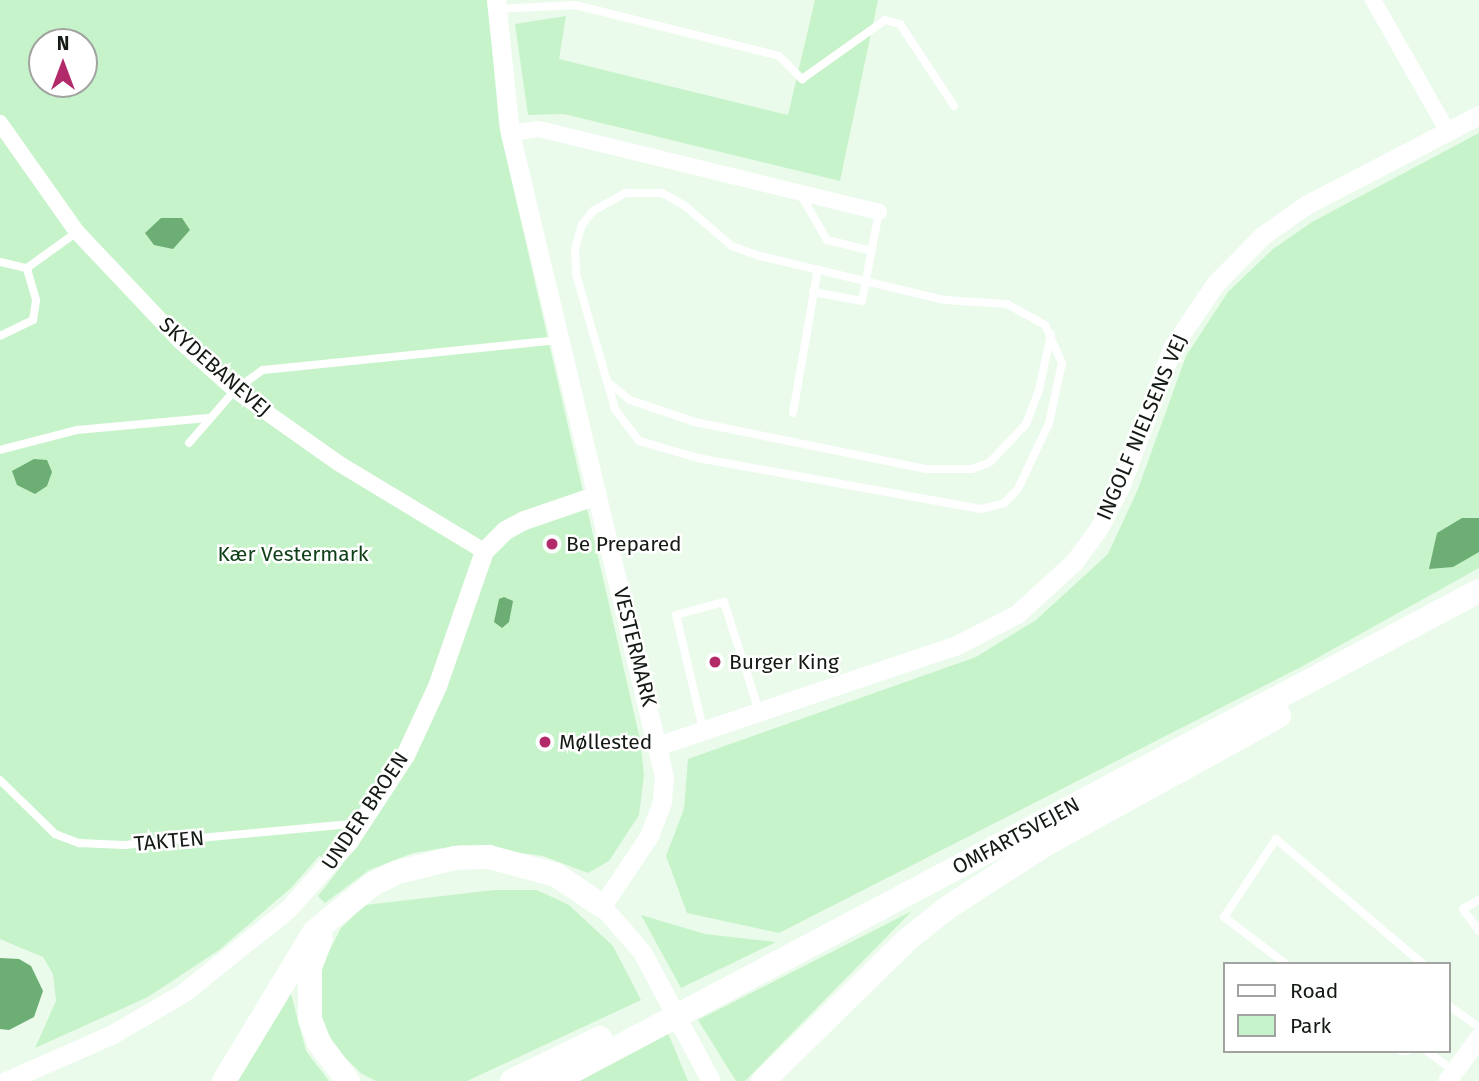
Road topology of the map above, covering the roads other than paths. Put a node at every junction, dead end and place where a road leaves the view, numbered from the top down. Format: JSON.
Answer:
{"nodes":[{"id":1,"x":1373,"y":0,"type":"edge"},
{"id":2,"x":496,"y":4,"type":"edge"},
{"id":3,"x":591,"y":4,"type":"edge"},
{"id":4,"x":954,"y":106,"type":"dead end"},
{"id":5,"x":1479,"y":116,"type":"edge"},
{"id":6,"x":0,"y":123,"type":"edge"},
{"id":7,"x":1448,"y":132,"type":"junction"},
{"id":8,"x":510,"y":133,"type":"junction"},
{"id":9,"x":800,"y":192,"type":"junction"},
{"id":10,"x":879,"y":212,"type":"joint"},
{"id":11,"x":78,"y":232,"type":"junction"},
{"id":12,"x":871,"y":251,"type":"junction"},
{"id":13,"x":0,"y":262,"type":"edge"},
{"id":14,"x":27,"y":268,"type":"junction"},
{"id":15,"x":818,"y":269,"type":"junction"},
{"id":16,"x":865,"y":281,"type":"junction"},
{"id":17,"x":813,"y":292,"type":"junction"},
{"id":18,"x":1051,"y":334,"type":"junction"},
{"id":19,"x":0,"y":336,"type":"edge"},
{"id":20,"x":559,"y":340,"type":"junction"},
{"id":21,"x":607,"y":382,"type":"junction"},
{"id":22,"x":235,"y":390,"type":"junction"},
{"id":23,"x":793,"y":413,"type":"dead end"},
{"id":24,"x":210,"y":418,"type":"junction"},
{"id":25,"x":189,"y":443,"type":"dead end"},
{"id":26,"x":0,"y":450,"type":"edge"},
{"id":27,"x":597,"y":495,"type":"junction"},
{"id":28,"x":484,"y":551,"type":"junction"},
{"id":29,"x":1479,"y":591,"type":"edge"},
{"id":30,"x":1479,"y":601,"type":"edge"},
{"id":31,"x":759,"y":711,"type":"junction"},
{"id":32,"x":703,"y":729,"type":"junction"},
{"id":33,"x":660,"y":745,"type":"junction"},
{"id":34,"x":0,"y":780,"type":"edge"},
{"id":35,"x":362,"y":822,"type":"junction"},
{"id":36,"x":350,"y":900,"type":"junction"},
{"id":37,"x":1479,"y":900,"type":"edge"},
{"id":38,"x":602,"y":905,"type":"junction"},
{"id":39,"x":1479,"y":931,"type":"edge"},
{"id":40,"x":802,"y":949,"type":"junction"},
{"id":41,"x":1283,"y":962,"type":"edge"},
{"id":42,"x":1421,"y":962,"type":"edge"},
{"id":43,"x":1451,"y":1005,"type":"edge"},
{"id":44,"x":1479,"y":1027,"type":"edge"},
{"id":45,"x":1479,"y":1037,"type":"edge"},
{"id":46,"x":1429,"y":1053,"type":"edge"},
{"id":47,"x":1450,"y":1075,"type":"edge"},
{"id":48,"x":6,"y":1081,"type":"edge"},
{"id":49,"x":224,"y":1081,"type":"edge"},
{"id":50,"x":348,"y":1081,"type":"edge"},
{"id":51,"x":512,"y":1081,"type":"edge"},
{"id":52,"x":554,"y":1081,"type":"edge"},
{"id":53,"x":711,"y":1081,"type":"edge"},
{"id":54,"x":763,"y":1081,"type":"edge"}],
"edges":[{"from":1,"to":7,"type":"street"},
{"from":2,"to":3,"type":"lane"},
{"from":2,"to":8,"type":"street","name":"VESTERMARK"},
{"from":3,"to":4,"type":"lane"},
{"from":5,"to":7,"type":"street","name":"INGOLF NIELSENS VEJ"},
{"from":6,"to":11,"type":"street","name":"SKYDEBANEVEJ"},
{"from":7,"to":31,"type":"street","name":"INGOLF NIELSENS VEJ"},
{"from":8,"to":9,"type":"street"},
{"from":8,"to":20,"type":"street","name":"VESTERMARK"},
{"from":9,"to":10,"type":"street"},
{"from":9,"to":12,"type":"lane"},
{"from":10,"to":12,"type":"lane"},
{"from":11,"to":14,"type":"lane"},
{"from":11,"to":22,"type":"street","name":"SKYDEBANEVEJ"},
{"from":12,"to":16,"type":"lane"},
{"from":13,"to":14,"type":"lane"},
{"from":14,"to":19,"type":"lane"},
{"from":15,"to":16,"type":"lane"},
{"from":15,"to":17,"type":"lane"},
{"from":15,"to":21,"type":"lane"},
{"from":16,"to":17,"type":"lane"},
{"from":16,"to":18,"type":"lane"},
{"from":17,"to":23,"type":"lane"},
{"from":18,"to":21,"type":"lane"},
{"from":18,"to":21,"type":"lane"},
{"from":20,"to":22,"type":"lane"},
{"from":20,"to":27,"type":"street","name":"VESTERMARK"},
{"from":22,"to":24,"type":"lane"},
{"from":22,"to":28,"type":"street","name":"SKYDEBANEVEJ"},
{"from":24,"to":25,"type":"lane"},
{"from":24,"to":26,"type":"lane"},
{"from":27,"to":28,"type":"street"},
{"from":27,"to":33,"type":"street","name":"VESTERMARK"},
{"from":28,"to":35,"type":"street","name":"UNDER BROEN"},
{"from":29,"to":40,"type":"highway","name":"OMFARTSVEJEN"},
{"from":30,"to":54,"type":"highway"},
{"from":31,"to":32,"type":"street","name":"INGOLF NIELSENS VEJ"},
{"from":31,"to":32,"type":"lane"},
{"from":32,"to":33,"type":"street","name":"INGOLF NIELSENS VEJ"},
{"from":33,"to":38,"type":"street","name":"VESTERMARK"},
{"from":34,"to":35,"type":"lane","name":"TAKTEN"},
{"from":35,"to":48,"type":"street","name":"UNDER BROEN"},
{"from":36,"to":38,"type":"highway"},
{"from":36,"to":49,"type":"highway"},
{"from":36,"to":50,"type":"highway"},
{"from":37,"to":39,"type":"lane"},
{"from":38,"to":53,"type":"street"},
{"from":40,"to":51,"type":"highway"},
{"from":40,"to":52,"type":"highway","name":"OMFARTSVEJEN"},
{"from":41,"to":42,"type":"lane"},
{"from":43,"to":44,"type":"lane"},
{"from":45,"to":47,"type":"street"},
{"from":46,"to":47,"type":"lane"}]}
